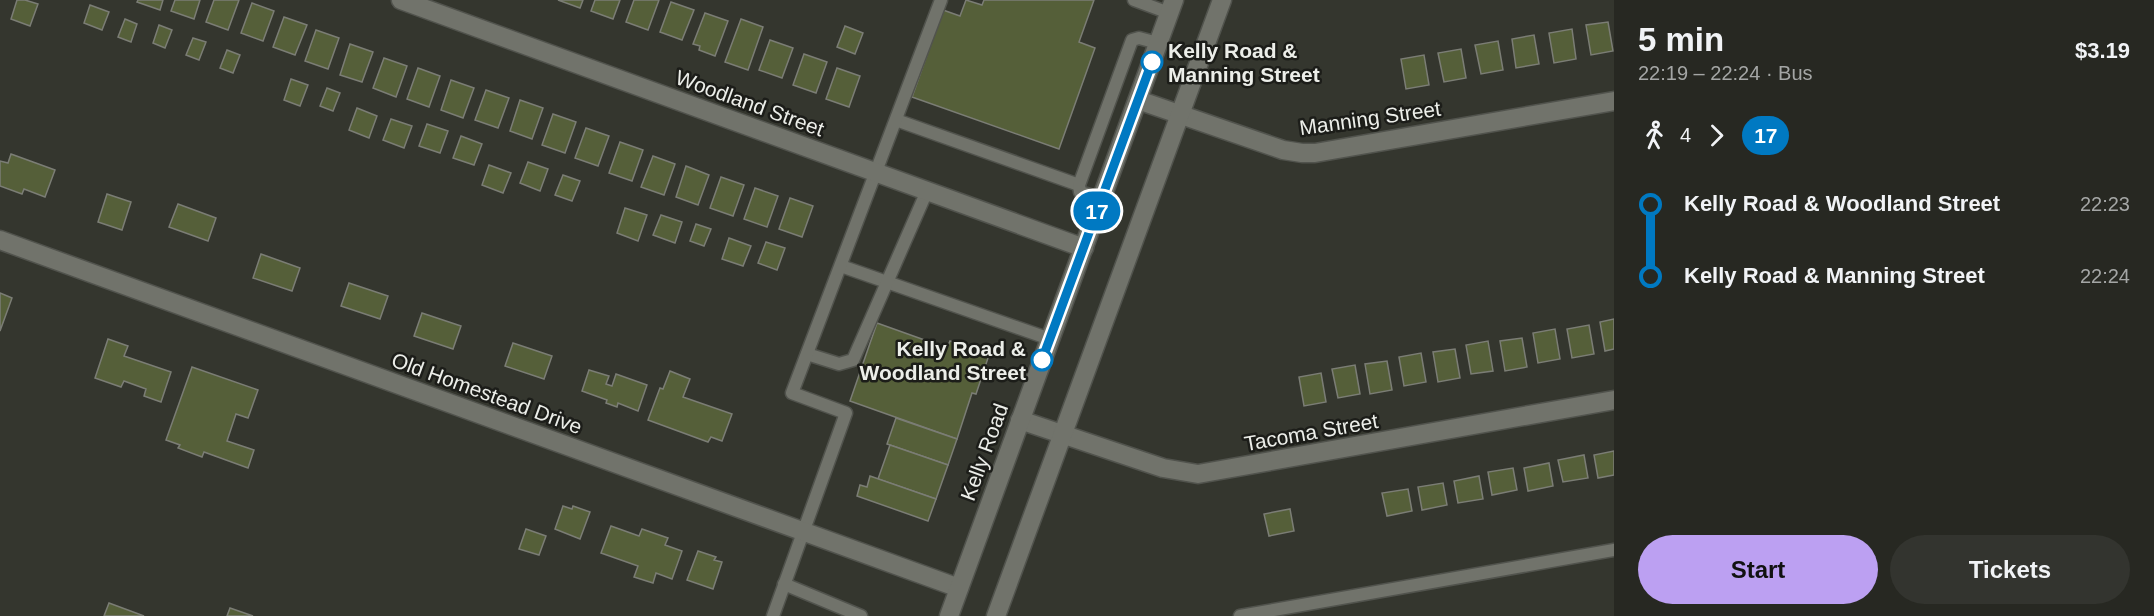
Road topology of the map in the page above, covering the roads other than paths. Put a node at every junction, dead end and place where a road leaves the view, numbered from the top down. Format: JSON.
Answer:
{"nodes":[{"id":1,"x":401,"y":0,"type":"edge"},
{"id":2,"x":941,"y":0,"type":"edge"},
{"id":3,"x":1134,"y":0,"type":"edge"},
{"id":4,"x":1222,"y":0,"type":"edge"},
{"id":5,"x":1172,"y":7,"type":"edge"},
{"id":6,"x":1158,"y":43,"type":"junction"},
{"id":7,"x":1138,"y":100,"type":"junction"},
{"id":8,"x":1614,"y":101,"type":"edge"},
{"id":9,"x":1179,"y":115,"type":"junction"},
{"id":10,"x":896,"y":120,"type":"junction"},
{"id":11,"x":877,"y":172,"type":"junction"},
{"id":12,"x":1079,"y":185,"type":"junction"},
{"id":13,"x":927,"y":191,"type":"junction"},
{"id":14,"x":1102,"y":199,"type":"junction"},
{"id":15,"x":0,"y":240,"type":"edge"},
{"id":16,"x":1084,"y":248,"type":"junction"},
{"id":17,"x":841,"y":266,"type":"junction"},
{"id":18,"x":887,"y":282,"type":"junction"},
{"id":19,"x":1050,"y":339,"type":"junction"},
{"id":20,"x":807,"y":354,"type":"junction"},
{"id":21,"x":1614,"y":400,"type":"edge"},
{"id":22,"x":1020,"y":420,"type":"junction"},
{"id":23,"x":1062,"y":436,"type":"junction"},
{"id":24,"x":804,"y":532,"type":"junction"},
{"id":25,"x":1614,"y":550,"type":"edge"},
{"id":26,"x":784,"y":584,"type":"junction"},
{"id":27,"x":959,"y":588,"type":"junction"},
{"id":28,"x":772,"y":616,"type":"edge"},
{"id":29,"x":861,"y":616,"type":"edge"},
{"id":30,"x":949,"y":616,"type":"edge"},
{"id":31,"x":996,"y":616,"type":"edge"},
{"id":32,"x":1240,"y":616,"type":"edge"}],
"edges":[{"from":1,"to":11,"type":"street","name":"Woodland Street"},
{"from":2,"to":10,"type":"lane"},
{"from":3,"to":5,"type":"lane"},
{"from":4,"to":9,"type":"street"},
{"from":5,"to":6,"type":"street","name":"Kelly Road"},
{"from":6,"to":7,"type":"street","name":"Kelly Road"},
{"from":6,"to":12,"type":"lane"},
{"from":7,"to":9,"type":"street","name":"Manning Street"},
{"from":7,"to":14,"type":"street","name":"Kelly Road"},
{"from":8,"to":9,"type":"street","name":"Manning Street"},
{"from":9,"to":23,"type":"street"},
{"from":10,"to":11,"type":"lane"},
{"from":10,"to":12,"type":"lane"},
{"from":11,"to":13,"type":"street","name":"Woodland Street"},
{"from":11,"to":17,"type":"lane"},
{"from":12,"to":14,"type":"lane"},
{"from":13,"to":16,"type":"street","name":"Woodland Street"},
{"from":13,"to":18,"type":"lane"},
{"from":14,"to":16,"type":"street","name":"Kelly Road"},
{"from":15,"to":24,"type":"street","name":"Old Homestead Drive"},
{"from":16,"to":19,"type":"street","name":"Kelly Road"},
{"from":17,"to":18,"type":"lane"},
{"from":17,"to":20,"type":"lane"},
{"from":18,"to":19,"type":"lane"},
{"from":18,"to":20,"type":"lane"},
{"from":19,"to":22,"type":"street","name":"Kelly Road"},
{"from":20,"to":24,"type":"lane"},
{"from":21,"to":23,"type":"street","name":"Tacoma Street"},
{"from":22,"to":23,"type":"street","name":"Tacoma Street"},
{"from":22,"to":27,"type":"street","name":"Kelly Road"},
{"from":23,"to":31,"type":"street"},
{"from":24,"to":26,"type":"lane"},
{"from":24,"to":27,"type":"street","name":"Old Homestead Drive"},
{"from":25,"to":32,"type":"lane"},
{"from":26,"to":28,"type":"lane"},
{"from":26,"to":29,"type":"lane"},
{"from":27,"to":30,"type":"street","name":"Kelly Road"}]}
